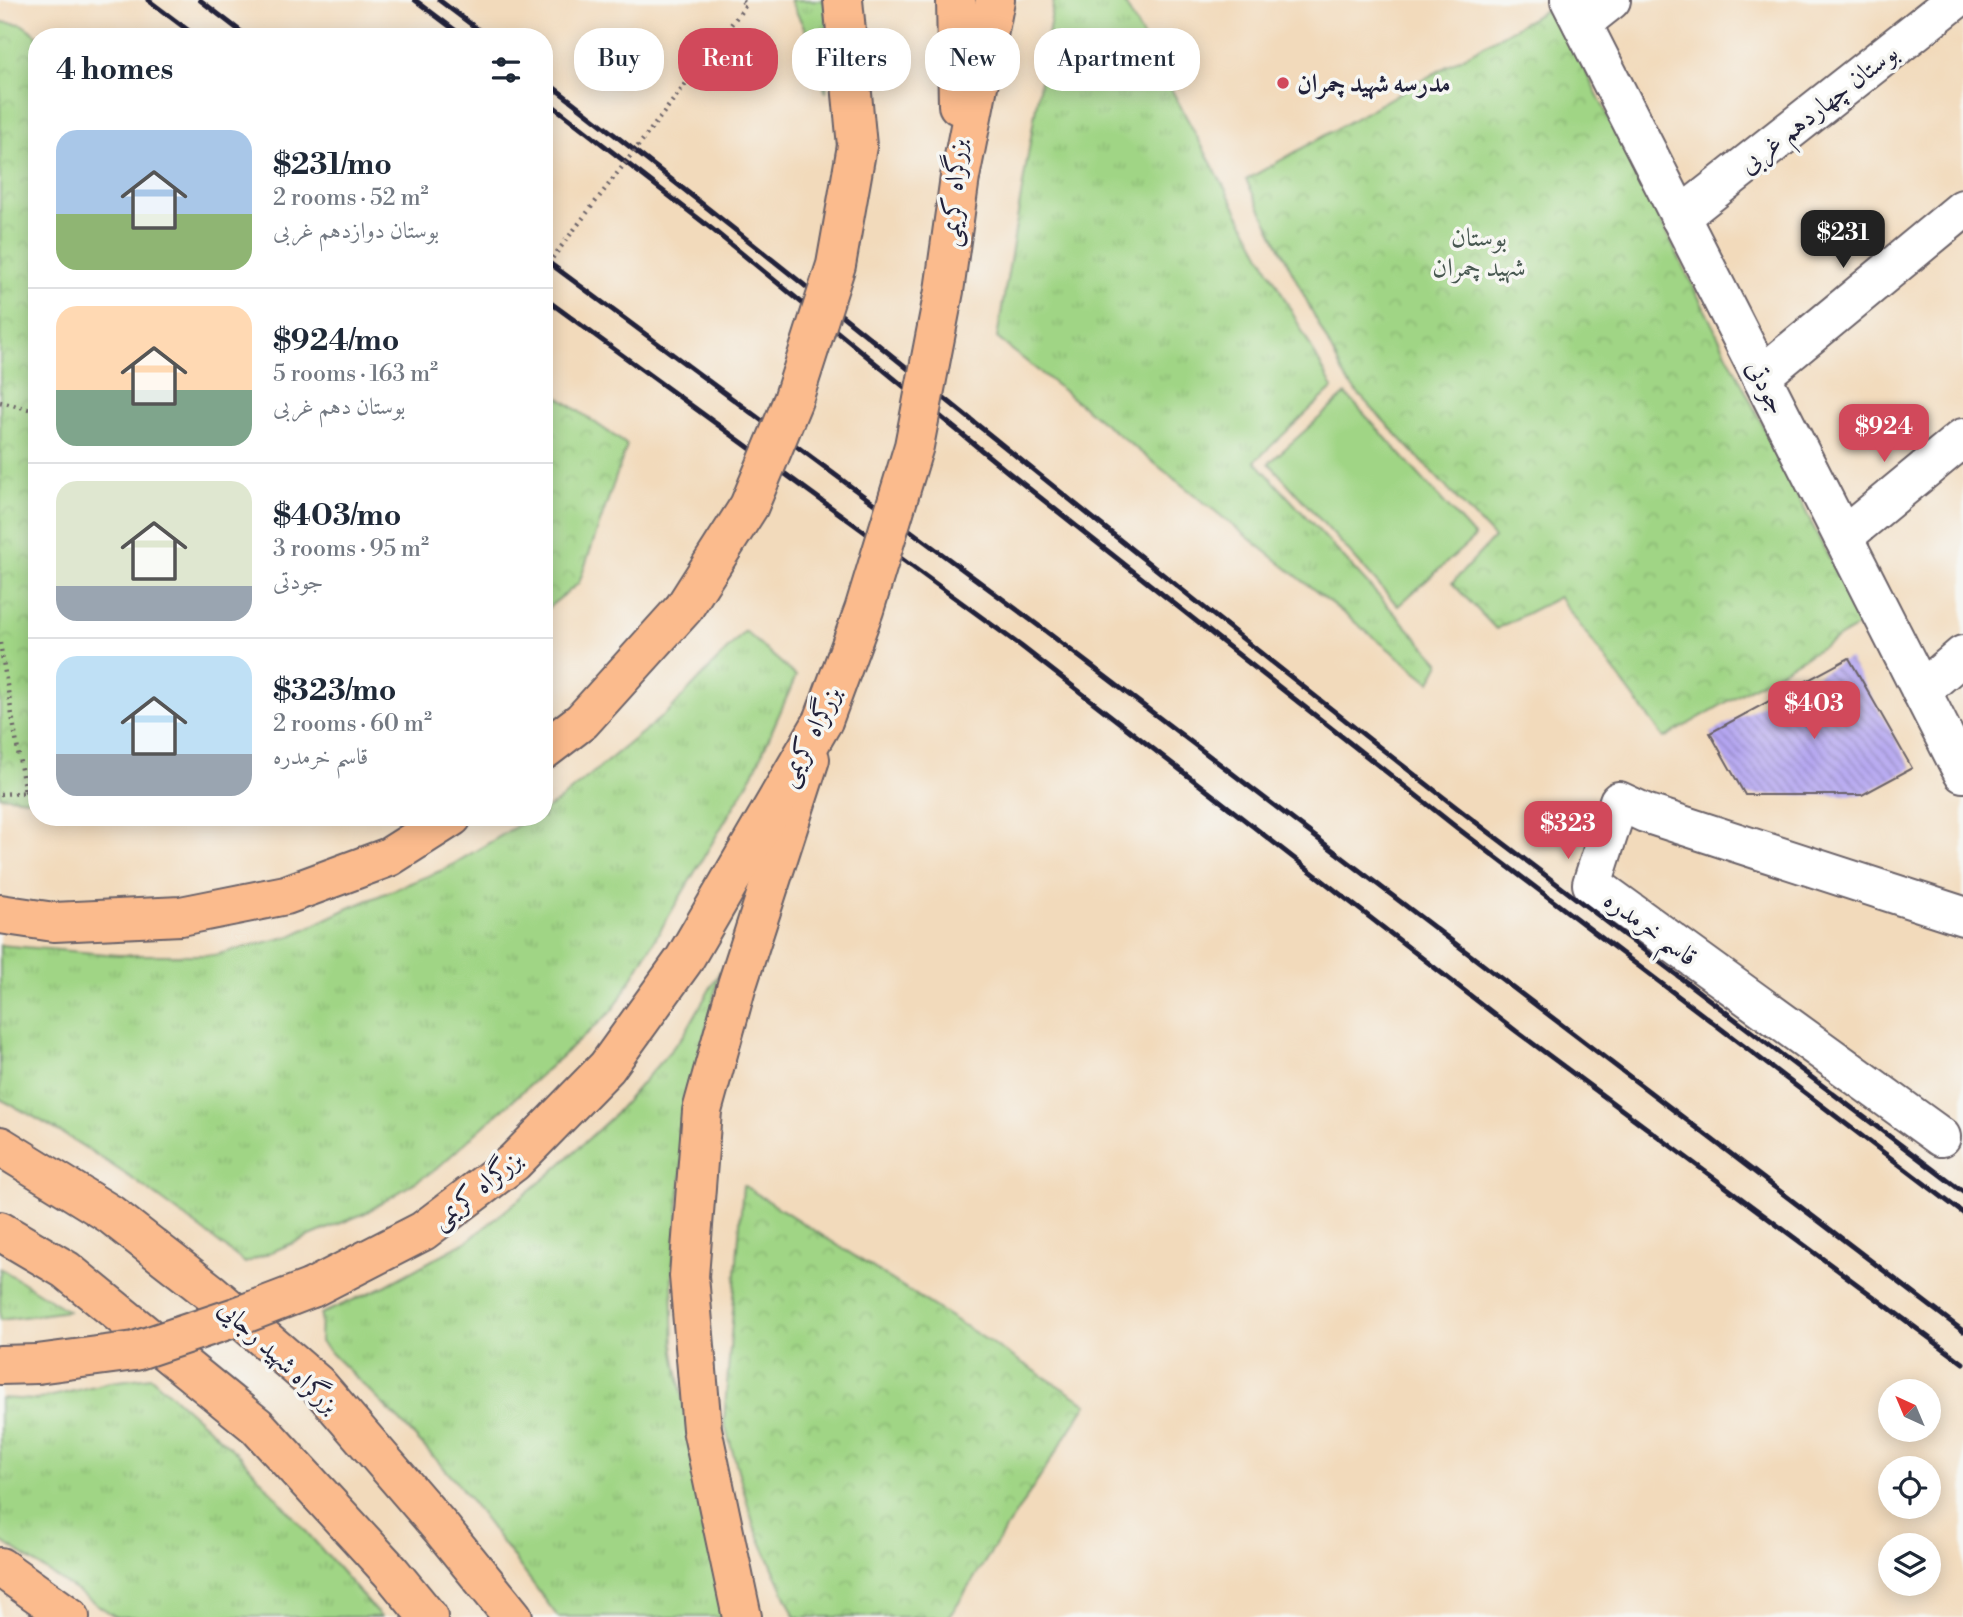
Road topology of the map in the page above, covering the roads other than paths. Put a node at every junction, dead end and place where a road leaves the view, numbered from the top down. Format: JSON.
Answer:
{"nodes":[{"id":1,"x":843,"y":0,"type":"edge"},
{"id":2,"x":871,"y":0,"type":"edge"},
{"id":3,"x":956,"y":0,"type":"edge"},
{"id":4,"x":995,"y":0,"type":"edge"},
{"id":5,"x":1955,"y":0,"type":"edge"},
{"id":6,"x":1588,"y":8,"type":"edge"},
{"id":7,"x":858,"y":146,"type":"junction"},
{"id":8,"x":960,"y":177,"type":"junction"},
{"id":9,"x":1963,"y":209,"type":"edge"},
{"id":10,"x":1680,"y":217,"type":"junction"},
{"id":11,"x":1761,"y":376,"type":"junction"},
{"id":12,"x":1963,"y":438,"type":"edge"},
{"id":13,"x":1843,"y":537,"type":"junction"},
{"id":14,"x":1963,"y":655,"type":"edge"},
{"id":15,"x":1921,"y":691,"type":"junction"},
{"id":16,"x":823,"y":720,"type":"junction"},
{"id":17,"x":553,"y":743,"type":"edge"},
{"id":18,"x":1963,"y":773,"type":"edge"},
{"id":19,"x":437,"y":826,"type":"edge"},
{"id":20,"x":0,"y":914,"type":"edge"},
{"id":21,"x":1963,"y":916,"type":"edge"},
{"id":22,"x":1941,"y":1137,"type":"dead end"},
{"id":23,"x":0,"y":1146,"type":"edge"},
{"id":24,"x":0,"y":1231,"type":"edge"},
{"id":25,"x":19,"y":1364,"type":"edge"},
{"id":26,"x":0,"y":1567,"type":"edge"},
{"id":27,"x":70,"y":1617,"type":"edge"},
{"id":28,"x":428,"y":1617,"type":"edge"},
{"id":29,"x":513,"y":1617,"type":"edge"},
{"id":30,"x":742,"y":1617,"type":"edge"}],
"edges":[{"from":1,"to":7,"type":"main road"},
{"from":2,"to":7,"type":"main road"},
{"from":3,"to":8,"type":"main road","name":"بزرگراه کریمی"},
{"from":4,"to":8,"type":"main road"},
{"from":5,"to":10,"type":"street","name":"بوستان چهاردهم غربی"},
{"from":6,"to":10,"type":"street","name":"جودتی"},
{"from":7,"to":17,"type":"main road","bridge":true},
{"from":8,"to":16,"type":"main road","name":"بزرگراه کریمی","bridge":true},
{"from":9,"to":11,"type":"street"},
{"from":10,"to":11,"type":"street","name":"جودتی"},
{"from":11,"to":13,"type":"street","name":"جودتی"},
{"from":12,"to":13,"type":"street"},
{"from":13,"to":15,"type":"street","name":"جودتی"},
{"from":14,"to":15,"type":"street"},
{"from":15,"to":18,"type":"street","name":"جودتی"},
{"from":16,"to":25,"type":"main road","name":"بزرگراه کریمی","bridge":true},
{"from":16,"to":30,"type":"main road"},
{"from":19,"to":20,"type":"main road"},
{"from":21,"to":22,"type":"street","name":"قاسم خرمدره"},
{"from":23,"to":29,"type":"main road","name":"بزرگراه شهید رجایی"},
{"from":24,"to":28,"type":"main road"},
{"from":26,"to":27,"type":"main road"}]}
